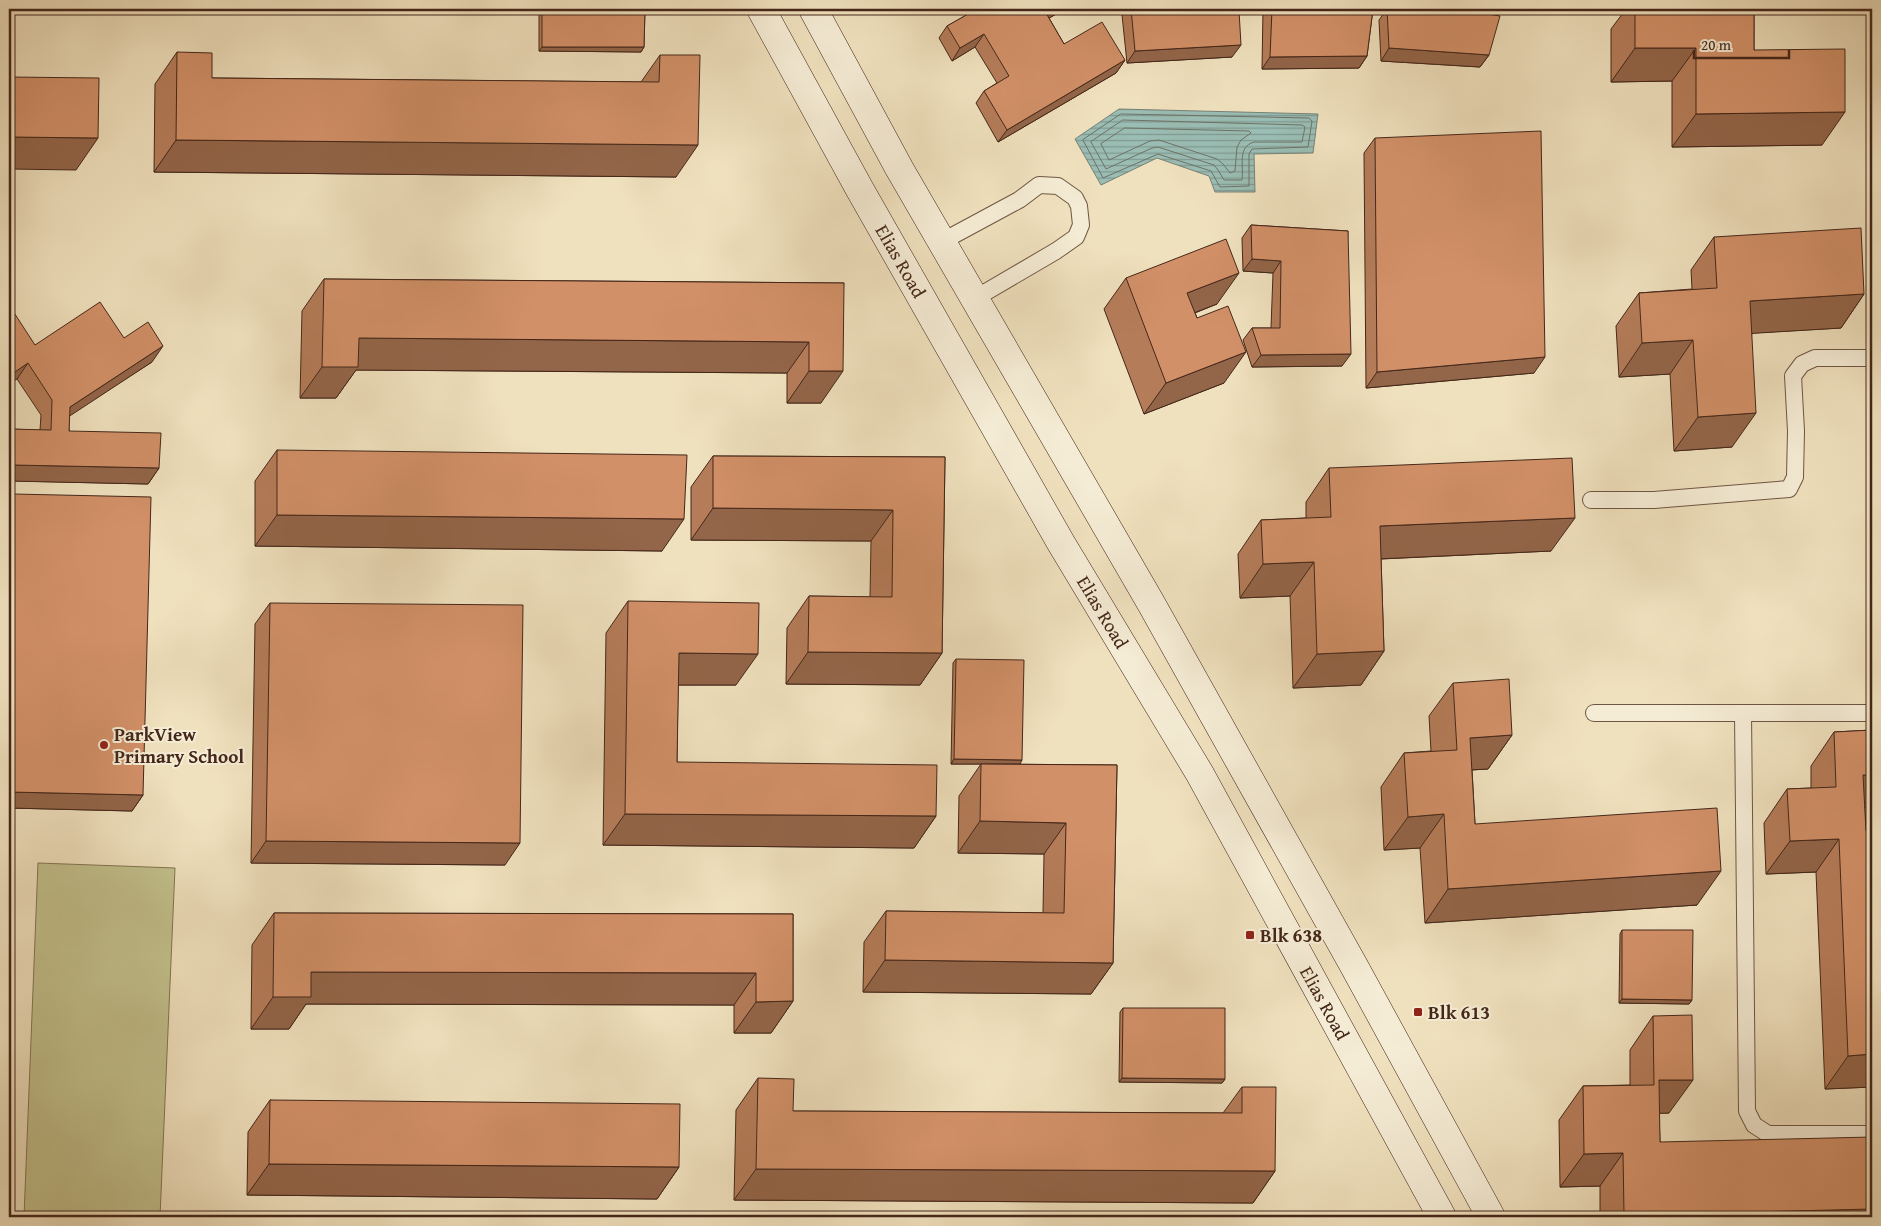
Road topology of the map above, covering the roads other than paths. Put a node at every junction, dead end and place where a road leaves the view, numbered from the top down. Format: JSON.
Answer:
{"nodes":[{"id":1,"x":761,"y":9,"type":"edge"},
{"id":2,"x":813,"y":9,"type":"edge"},
{"id":3,"x":941,"y":242,"type":"junction"},
{"id":4,"x":974,"y":299,"type":"junction"},
{"id":5,"x":1872,"y":358,"type":"edge"},
{"id":6,"x":1591,"y":500,"type":"dead end"},
{"id":7,"x":1594,"y":713,"type":"dead end"},
{"id":8,"x":1743,"y":713,"type":"junction"},
{"id":9,"x":1868,"y":713,"type":"dead end"},
{"id":10,"x":1872,"y":1134,"type":"edge"},
{"id":11,"x":1442,"y":1217,"type":"edge"},
{"id":12,"x":1491,"y":1217,"type":"edge"}],
"edges":[{"from":1,"to":11,"type":"main road","name":"Elias Road"},
{"from":2,"to":3,"type":"main road"},
{"from":3,"to":4,"type":"main road"},
{"from":3,"to":4,"type":"lane"},
{"from":4,"to":12,"type":"main road"},
{"from":5,"to":6,"type":"lane"},
{"from":7,"to":8,"type":"lane"},
{"from":8,"to":9,"type":"lane"},
{"from":8,"to":10,"type":"lane"}]}
